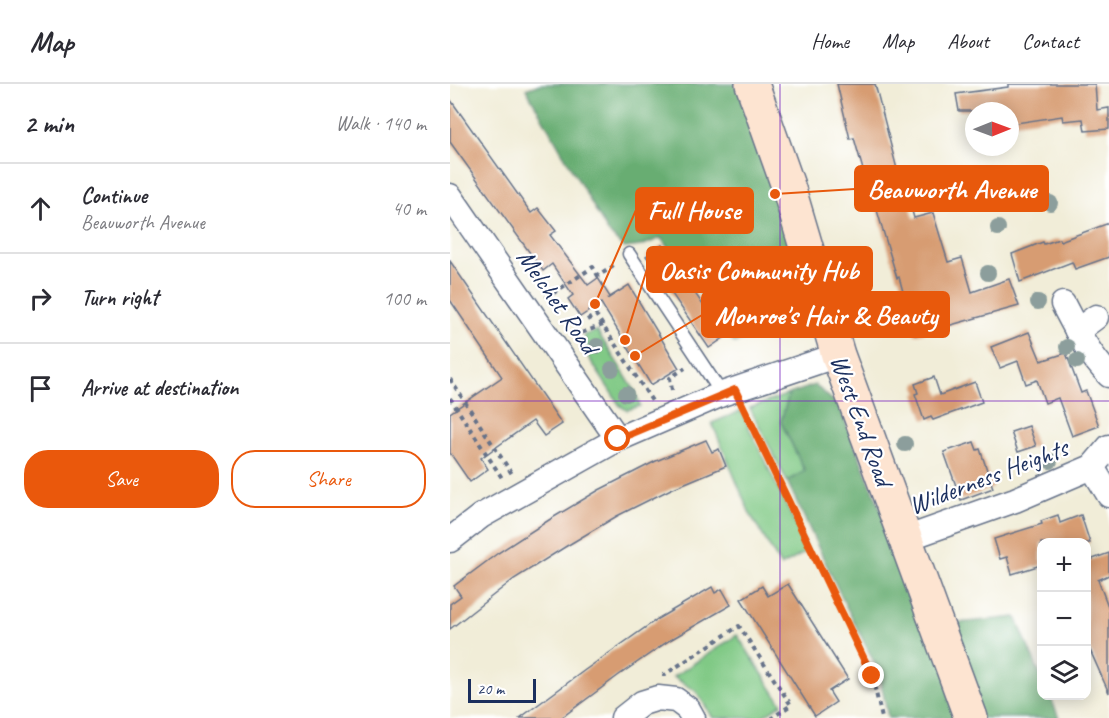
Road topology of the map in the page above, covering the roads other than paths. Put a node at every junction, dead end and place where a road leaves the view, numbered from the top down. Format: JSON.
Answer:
{"nodes":[{"id":1,"x":752,"y":84,"type":"edge"},
{"id":2,"x":450,"y":196,"type":"edge"},
{"id":3,"x":629,"y":254,"type":"dead end"},
{"id":4,"x":1063,"y":304,"type":"dead end"},
{"id":5,"x":838,"y":355,"type":"junction"},
{"id":6,"x":1109,"y":375,"type":"edge"},
{"id":7,"x":728,"y":392,"type":"junction"},
{"id":8,"x":618,"y":439,"type":"junction"},
{"id":9,"x":1109,"y":447,"type":"edge"},
{"id":10,"x":1092,"y":467,"type":"junction"},
{"id":11,"x":1109,"y":495,"type":"edge"},
{"id":12,"x":905,"y":538,"type":"junction"},
{"id":13,"x":450,"y":540,"type":"edge"},
{"id":14,"x":623,"y":718,"type":"edge"},
{"id":15,"x":693,"y":718,"type":"edge"},
{"id":16,"x":971,"y":718,"type":"edge"}],
"edges":[{"from":1,"to":5,"type":"street","name":"West End Road"},
{"from":2,"to":8,"type":"street","name":"Melchet Road"},
{"from":3,"to":7,"type":"lane"},
{"from":4,"to":6,"type":"street"},
{"from":5,"to":7,"type":"street"},
{"from":5,"to":12,"type":"street","name":"West End Road"},
{"from":7,"to":8,"type":"street"},
{"from":8,"to":13,"type":"street"},
{"from":9,"to":10,"type":"street","name":"Wilderness Heights"},
{"from":10,"to":11,"type":"street","name":"Wilderness Heights"},
{"from":10,"to":12,"type":"street","name":"Wilderness Heights"},
{"from":12,"to":16,"type":"street","name":"West End Road"},
{"from":14,"to":15,"type":"street"}]}
